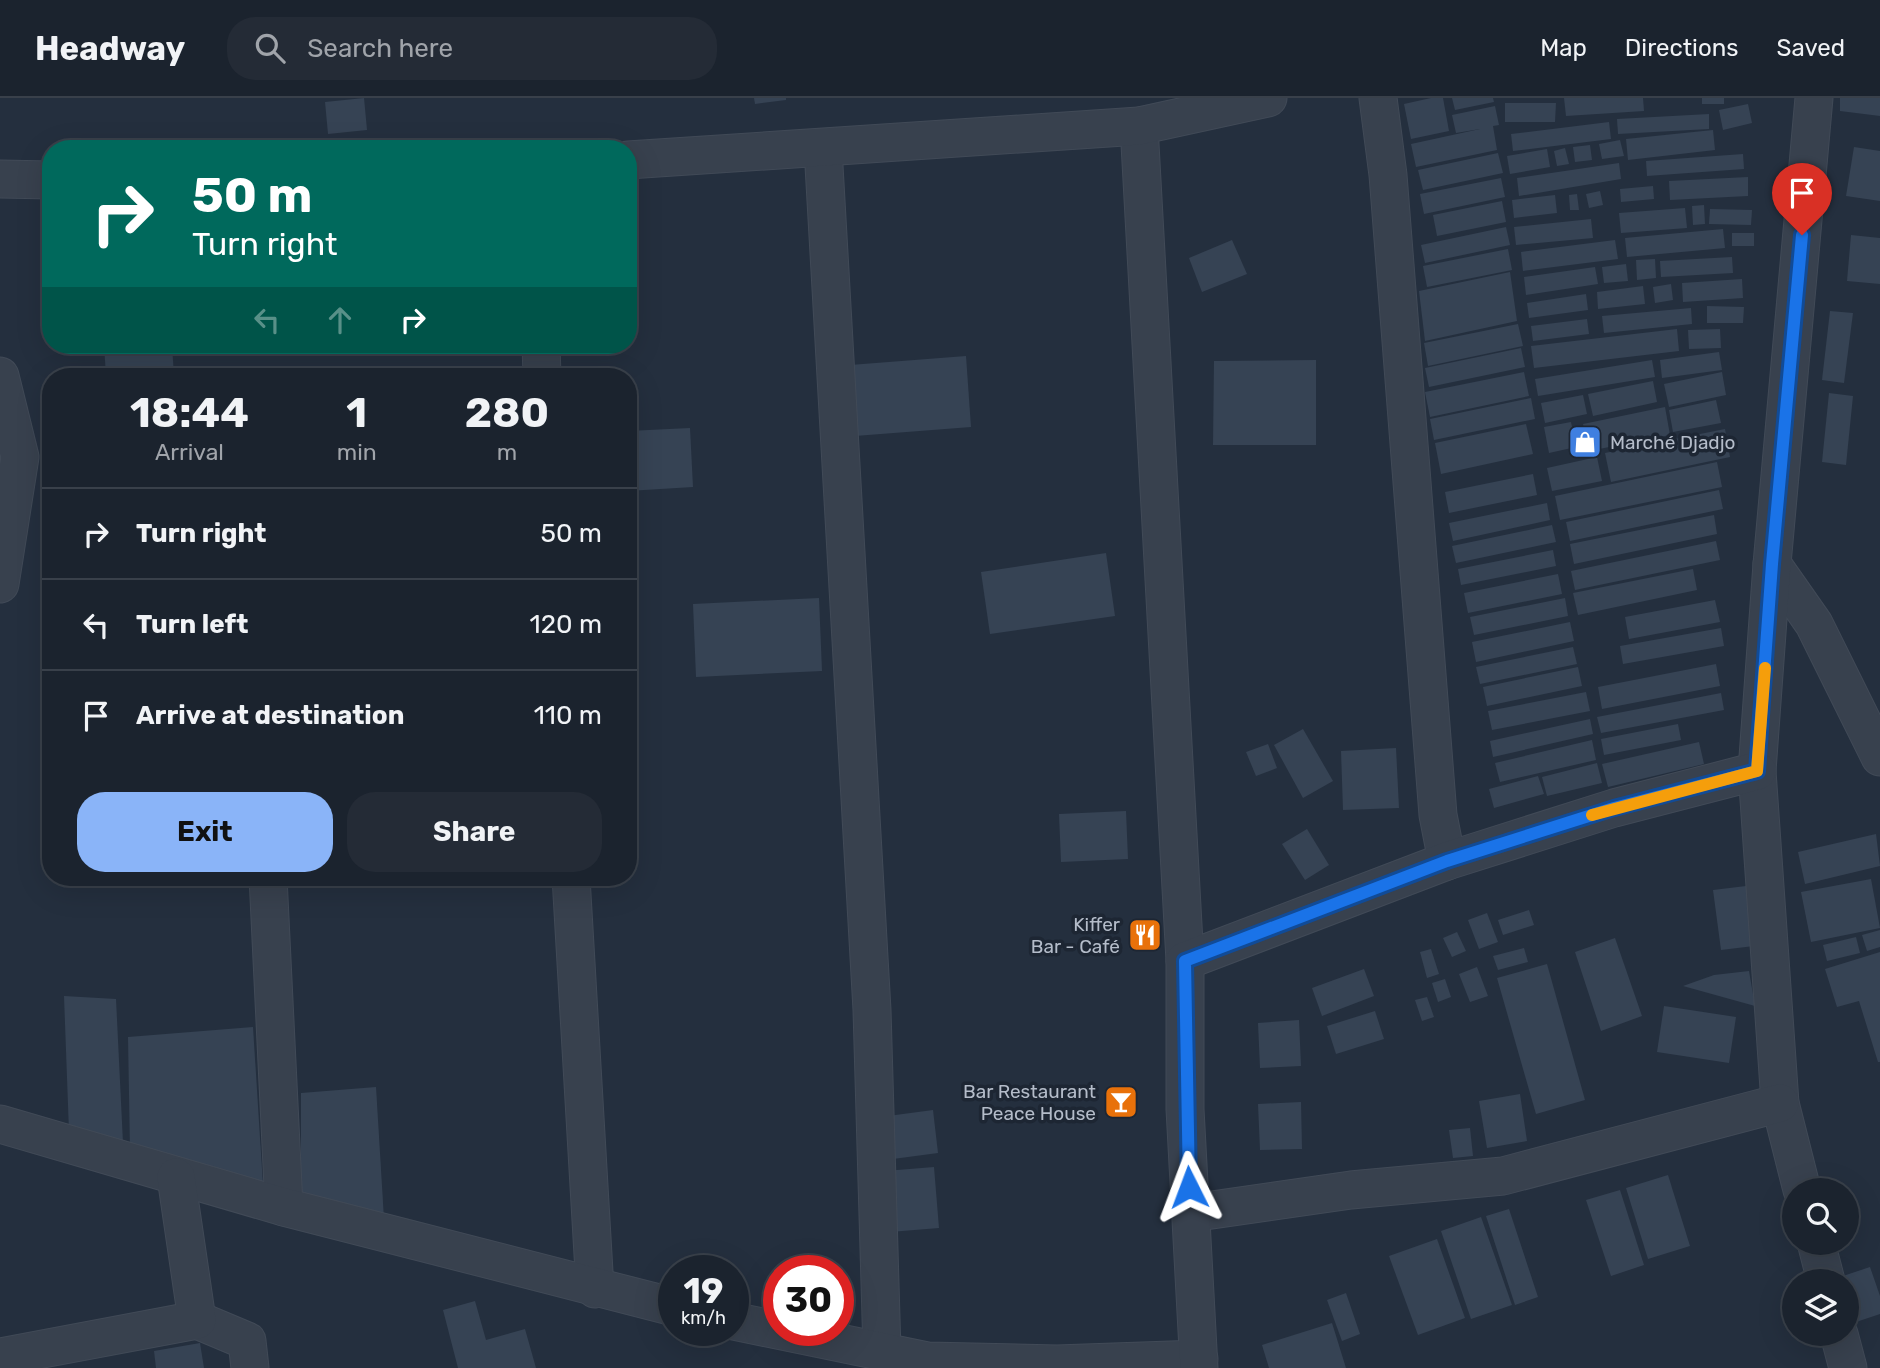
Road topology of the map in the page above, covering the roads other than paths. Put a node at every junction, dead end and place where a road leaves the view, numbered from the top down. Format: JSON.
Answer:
{"nodes":[{"id":1,"x":1268,"y":98,"type":"edge"},
{"id":2,"x":1378,"y":98,"type":"edge"},
{"id":3,"x":1814,"y":98,"type":"edge"},
{"id":4,"x":1139,"y":126,"type":"junction"},
{"id":5,"x":823,"y":148,"type":"junction"},
{"id":6,"x":637,"y":159,"type":"edge"},
{"id":7,"x":0,"y":179,"type":"edge"},
{"id":8,"x":42,"y":180,"type":"edge"},
{"id":9,"x":0,"y":376,"type":"edge"},
{"id":10,"x":35,"y":457,"type":"edge"},
{"id":11,"x":1772,"y":564,"type":"junction"},
{"id":12,"x":0,"y":584,"type":"edge"},
{"id":13,"x":1880,"y":757,"type":"edge"},
{"id":14,"x":1757,"y":771,"type":"junction"},
{"id":15,"x":1447,"y":861,"type":"junction"},
{"id":16,"x":268,"y":886,"type":"edge"},
{"id":17,"x":572,"y":886,"type":"edge"},
{"id":18,"x":1185,"y":961,"type":"junction"},
{"id":19,"x":1780,"y":1103,"type":"junction"},
{"id":20,"x":0,"y":1124,"type":"edge"},
{"id":21,"x":176,"y":1177,"type":"junction"},
{"id":22,"x":1799,"y":1178,"type":"edge"},
{"id":23,"x":284,"y":1207,"type":"junction"},
{"id":24,"x":1191,"y":1213,"type":"junction"},
{"id":25,"x":595,"y":1289,"type":"junction"},
{"id":26,"x":658,"y":1303,"type":"edge"},
{"id":27,"x":197,"y":1320,"type":"junction"},
{"id":28,"x":749,"y":1324,"type":"edge"},
{"id":29,"x":1842,"y":1346,"type":"edge"},
{"id":30,"x":882,"y":1352,"type":"junction"},
{"id":31,"x":0,"y":1357,"type":"edge"},
{"id":32,"x":1199,"y":1364,"type":"edge"},
{"id":33,"x":250,"y":1368,"type":"edge"},
{"id":34,"x":1848,"y":1368,"type":"edge"}],
"edges":[{"from":1,"to":4,"type":"street"},
{"from":2,"to":15,"type":"street"},
{"from":3,"to":11,"type":"street"},
{"from":4,"to":5,"type":"street"},
{"from":4,"to":18,"type":"street"},
{"from":5,"to":6,"type":"street"},
{"from":5,"to":30,"type":"street"},
{"from":7,"to":8,"type":"street"},
{"from":9,"to":10,"type":"street"},
{"from":10,"to":12,"type":"street"},
{"from":11,"to":13,"type":"street"},
{"from":11,"to":14,"type":"street"},
{"from":14,"to":15,"type":"street"},
{"from":14,"to":19,"type":"street"},
{"from":15,"to":18,"type":"street"},
{"from":16,"to":23,"type":"street"},
{"from":17,"to":25,"type":"street"},
{"from":18,"to":24,"type":"street"},
{"from":19,"to":22,"type":"street"},
{"from":19,"to":24,"type":"street"},
{"from":20,"to":21,"type":"street"},
{"from":21,"to":23,"type":"street"},
{"from":21,"to":27,"type":"street"},
{"from":23,"to":25,"type":"street"},
{"from":24,"to":32,"type":"street"},
{"from":25,"to":26,"type":"street"},
{"from":27,"to":31,"type":"street"},
{"from":27,"to":33,"type":"street"},
{"from":28,"to":30,"type":"street"},
{"from":29,"to":34,"type":"street"},
{"from":30,"to":32,"type":"street"}]}
